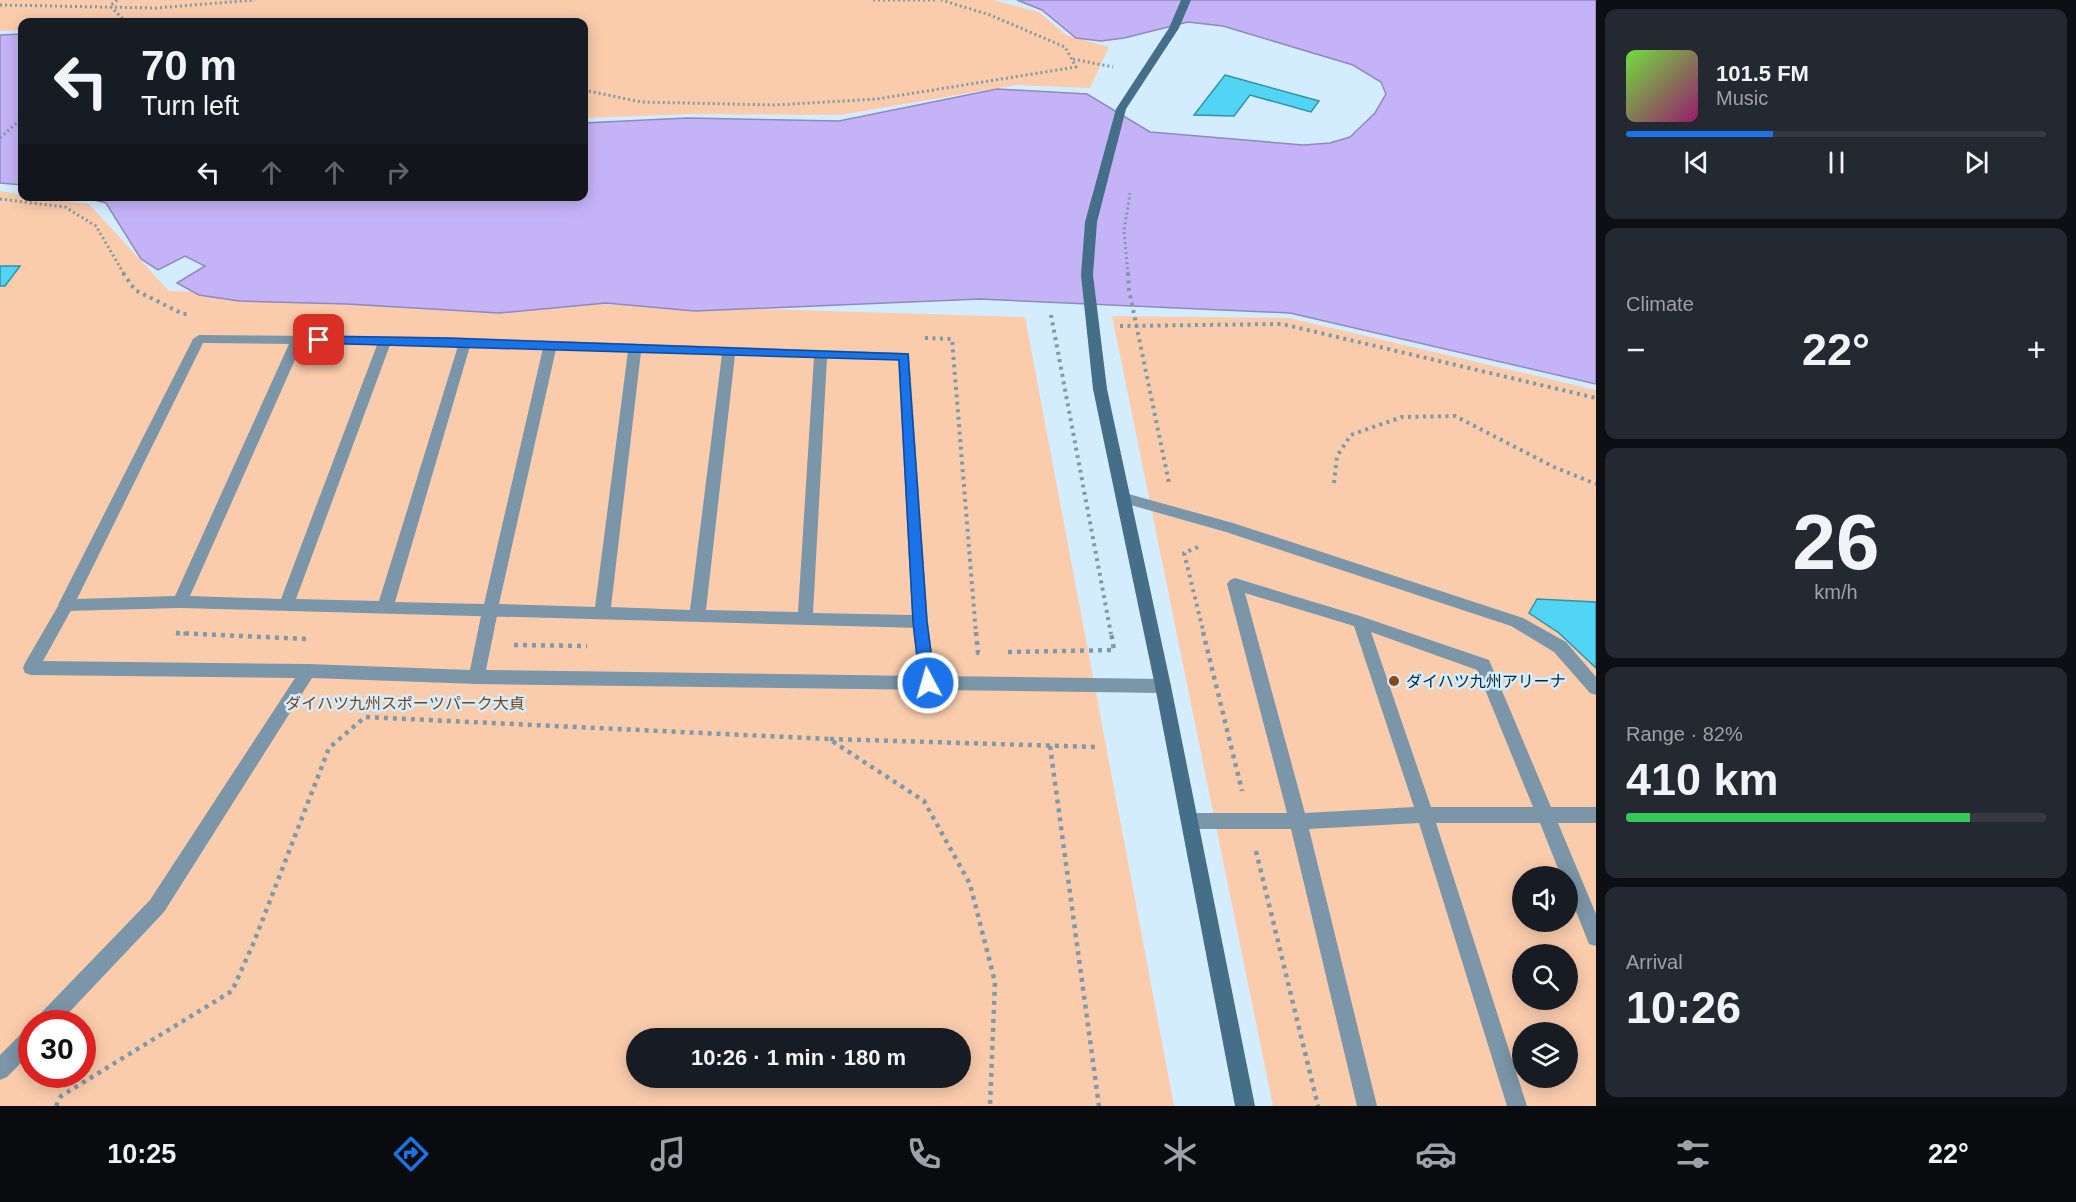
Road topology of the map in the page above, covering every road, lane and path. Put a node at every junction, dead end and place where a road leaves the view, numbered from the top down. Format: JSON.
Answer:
{"nodes":[{"id":1,"x":117,"y":0,"type":"edge"},
{"id":2,"x":255,"y":0,"type":"edge"},
{"id":3,"x":873,"y":0,"type":"edge"},
{"id":4,"x":939,"y":0,"type":"edge"},
{"id":5,"x":1185,"y":0,"type":"edge"},
{"id":6,"x":0,"y":5,"type":"edge"},
{"id":7,"x":111,"y":6,"type":"junction"},
{"id":8,"x":122,"y":18,"type":"edge"},
{"id":9,"x":1072,"y":59,"type":"junction"},
{"id":10,"x":1113,"y":67,"type":"dead end"},
{"id":11,"x":588,"y":91,"type":"edge"},
{"id":12,"x":18,"y":122,"type":"edge"},
{"id":13,"x":0,"y":138,"type":"edge"},
{"id":14,"x":1131,"y":185,"type":"dead end"},
{"id":15,"x":0,"y":199,"type":"edge"},
{"id":16,"x":195,"y":314,"type":"dead end"},
{"id":17,"x":1051,"y":315,"type":"dead end"},
{"id":18,"x":1092,"y":321,"type":"junction"},
{"id":19,"x":1136,"y":326,"type":"junction"},
{"id":20,"x":917,"y":338,"type":"dead end"},
{"id":21,"x":297,"y":340,"type":"junction"},
{"id":22,"x":385,"y":341,"type":"junction"},
{"id":23,"x":465,"y":342,"type":"junction"},
{"id":24,"x":550,"y":345,"type":"junction"},
{"id":25,"x":635,"y":348,"type":"junction"},
{"id":26,"x":729,"y":351,"type":"junction"},
{"id":27,"x":821,"y":354,"type":"junction"},
{"id":28,"x":1596,"y":398,"type":"edge"},
{"id":29,"x":1334,"y":483,"type":"dead end"},
{"id":30,"x":1596,"y":484,"type":"edge"},
{"id":31,"x":1170,"y":490,"type":"dead end"},
{"id":32,"x":1125,"y":498,"type":"junction"},
{"id":33,"x":180,"y":602,"type":"junction"},
{"id":34,"x":66,"y":605,"type":"junction"},
{"id":35,"x":286,"y":606,"type":"junction"},
{"id":36,"x":385,"y":608,"type":"junction"},
{"id":37,"x":490,"y":611,"type":"junction"},
{"id":38,"x":602,"y":614,"type":"junction"},
{"id":39,"x":697,"y":617,"type":"junction"},
{"id":40,"x":805,"y":619,"type":"junction"},
{"id":41,"x":920,"y":622,"type":"junction"},
{"id":42,"x":1360,"y":622,"type":"junction"},
{"id":43,"x":169,"y":633,"type":"dead end"},
{"id":44,"x":312,"y":639,"type":"dead end"},
{"id":45,"x":990,"y":652,"type":"dead end"},
{"id":46,"x":1001,"y":652,"type":"dead end"},
{"id":47,"x":308,"y":671,"type":"junction"},
{"id":48,"x":477,"y":676,"type":"junction"},
{"id":49,"x":928,"y":683,"type":"junction"},
{"id":50,"x":1163,"y":686,"type":"junction"},
{"id":51,"x":1596,"y":688,"type":"edge"},
{"id":52,"x":829,"y":739,"type":"junction"},
{"id":53,"x":1050,"y":746,"type":"junction"},
{"id":54,"x":1096,"y":747,"type":"dead end"},
{"id":55,"x":1425,"y":815,"type":"junction"},
{"id":56,"x":1596,"y":815,"type":"edge"},
{"id":57,"x":1545,"y":816,"type":"junction"},
{"id":58,"x":1298,"y":821,"type":"junction"},
{"id":59,"x":1190,"y":822,"type":"junction"},
{"id":60,"x":1596,"y":937,"type":"edge"},
{"id":61,"x":57,"y":1010,"type":"edge"},
{"id":62,"x":18,"y":1051,"type":"edge"},
{"id":63,"x":0,"y":1070,"type":"edge"},
{"id":64,"x":56,"y":1106,"type":"edge"},
{"id":65,"x":990,"y":1106,"type":"edge"},
{"id":66,"x":1099,"y":1106,"type":"edge"},
{"id":67,"x":1245,"y":1106,"type":"edge"},
{"id":68,"x":1367,"y":1106,"type":"edge"},
{"id":69,"x":1517,"y":1106,"type":"edge"}],
"edges":[{"from":1,"to":7,"type":"path"},
{"from":2,"to":7,"type":"path"},
{"from":3,"to":4,"type":"path"},
{"from":4,"to":9,"type":"path"},
{"from":5,"to":18,"type":"street"},
{"from":6,"to":7,"type":"path"},
{"from":7,"to":8,"type":"path"},
{"from":9,"to":10,"type":"path"},
{"from":9,"to":11,"type":"path"},
{"from":12,"to":13,"type":"path"},
{"from":14,"to":19,"type":"path"},
{"from":15,"to":16,"type":"path"},
{"from":17,"to":46,"type":"path"},
{"from":18,"to":19,"type":"path"},
{"from":18,"to":32,"type":"street"},
{"from":19,"to":28,"type":"path"},
{"from":19,"to":31,"type":"path"},
{"from":20,"to":45,"type":"path"},
{"from":21,"to":22,"type":"street"},
{"from":21,"to":33,"type":"street"},
{"from":21,"to":34,"type":"street"},
{"from":22,"to":23,"type":"street"},
{"from":22,"to":35,"type":"street"},
{"from":23,"to":24,"type":"street"},
{"from":23,"to":36,"type":"street"},
{"from":24,"to":25,"type":"street"},
{"from":24,"to":37,"type":"street"},
{"from":25,"to":26,"type":"street"},
{"from":25,"to":38,"type":"street"},
{"from":26,"to":27,"type":"street"},
{"from":26,"to":39,"type":"street"},
{"from":27,"to":40,"type":"street"},
{"from":27,"to":41,"type":"street"},
{"from":29,"to":30,"type":"path"},
{"from":32,"to":50,"type":"street"},
{"from":32,"to":51,"type":"street"},
{"from":33,"to":34,"type":"street"},
{"from":33,"to":35,"type":"street"},
{"from":34,"to":47,"type":"street"},
{"from":35,"to":36,"type":"street"},
{"from":36,"to":37,"type":"street"},
{"from":37,"to":38,"type":"street"},
{"from":37,"to":48,"type":"street"},
{"from":38,"to":39,"type":"street"},
{"from":39,"to":40,"type":"street"},
{"from":40,"to":41,"type":"street"},
{"from":41,"to":49,"type":"street"},
{"from":42,"to":55,"type":"street"},
{"from":42,"to":57,"type":"street"},
{"from":42,"to":58,"type":"street"},
{"from":43,"to":44,"type":"path"},
{"from":47,"to":48,"type":"street"},
{"from":47,"to":61,"type":"street"},
{"from":48,"to":49,"type":"street"},
{"from":49,"to":50,"type":"street"},
{"from":50,"to":59,"type":"street"},
{"from":52,"to":53,"type":"path"},
{"from":52,"to":64,"type":"path"},
{"from":52,"to":65,"type":"path"},
{"from":53,"to":54,"type":"path"},
{"from":53,"to":66,"type":"path"},
{"from":55,"to":57,"type":"street"},
{"from":55,"to":58,"type":"street"},
{"from":55,"to":69,"type":"street"},
{"from":56,"to":57,"type":"street"},
{"from":57,"to":60,"type":"street"},
{"from":58,"to":59,"type":"street"},
{"from":58,"to":68,"type":"street"},
{"from":59,"to":67,"type":"street"},
{"from":62,"to":63,"type":"street"}]}
